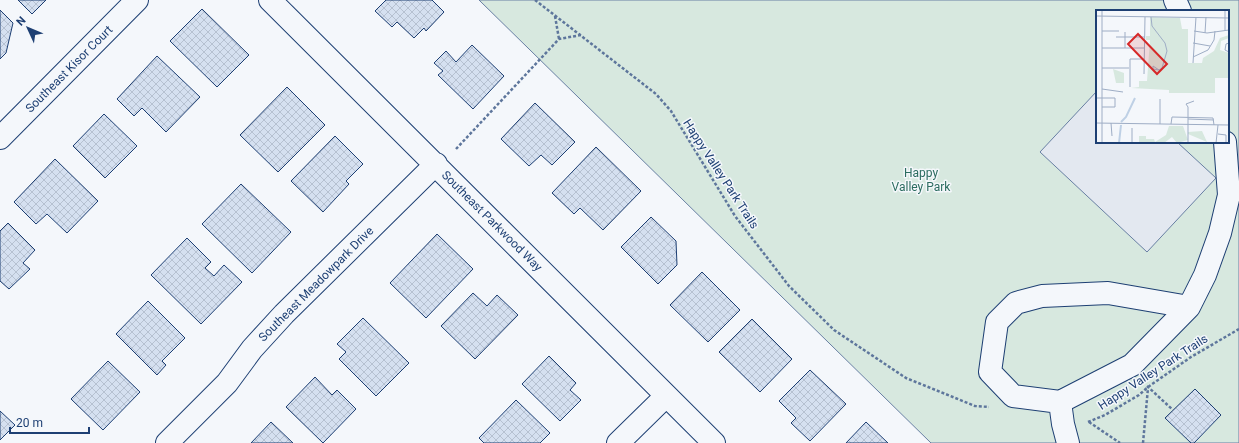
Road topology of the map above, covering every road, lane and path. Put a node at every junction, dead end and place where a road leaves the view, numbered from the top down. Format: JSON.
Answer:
{"nodes":[{"id":1,"x":137,"y":0,"type":"edge"},
{"id":2,"x":270,"y":0,"type":"edge"},
{"id":3,"x":535,"y":0,"type":"edge"},
{"id":4,"x":1174,"y":0,"type":"edge"},
{"id":5,"x":1179,"y":10,"type":"edge"},
{"id":6,"x":555,"y":15,"type":"junction"},
{"id":7,"x":581,"y":35,"type":"junction"},
{"id":8,"x":560,"y":39,"type":"junction"},
{"id":9,"x":0,"y":138,"type":"edge"},
{"id":10,"x":1225,"y":143,"type":"edge"},
{"id":11,"x":437,"y":166,"type":"junction"},
{"id":12,"x":1189,"y":307,"type":"junction"},
{"id":13,"x":1239,"y":329,"type":"edge"},
{"id":14,"x":1148,"y":387,"type":"junction"},
{"id":15,"x":666,"y":396,"type":"junction"},
{"id":16,"x":1060,"y":402,"type":"junction"},
{"id":17,"x":991,"y":408,"type":"dead end"},
{"id":18,"x":1173,"y":410,"type":"dead end"},
{"id":19,"x":167,"y":443,"type":"edge"},
{"id":20,"x":618,"y":443,"type":"edge"},
{"id":21,"x":714,"y":443,"type":"edge"},
{"id":22,"x":1068,"y":443,"type":"edge"},
{"id":23,"x":1120,"y":443,"type":"edge"},
{"id":24,"x":1143,"y":443,"type":"edge"}],
"edges":[{"from":1,"to":9,"type":"street","name":"Southeast Kisor Court"},
{"from":2,"to":11,"type":"street","name":"Southeast Parkwood Way"},
{"from":3,"to":6,"type":"path","name":"Happy Valley Park Trails"},
{"from":4,"to":5,"type":"street"},
{"from":6,"to":7,"type":"path","name":"Happy Valley Park Trails"},
{"from":6,"to":8,"type":"path"},
{"from":7,"to":8,"type":"path"},
{"from":7,"to":17,"type":"path","name":"Happy Valley Park Trails"},
{"from":8,"to":11,"type":"path"},
{"from":10,"to":12,"type":"street"},
{"from":11,"to":15,"type":"street","name":"Southeast Parkwood Way"},
{"from":11,"to":19,"type":"street","name":"Southeast Meadowpark Drive"},
{"from":12,"to":16,"type":"street"},
{"from":12,"to":16,"type":"street"},
{"from":13,"to":14,"type":"path","name":"Happy Valley Park Trails"},
{"from":14,"to":18,"type":"path"},
{"from":14,"to":23,"type":"path","name":"Happy Valley Park Trails"},
{"from":14,"to":24,"type":"path"},
{"from":15,"to":20,"type":"street"},
{"from":15,"to":21,"type":"street","name":"Southeast Parkwood Way"},
{"from":16,"to":22,"type":"street"}]}
